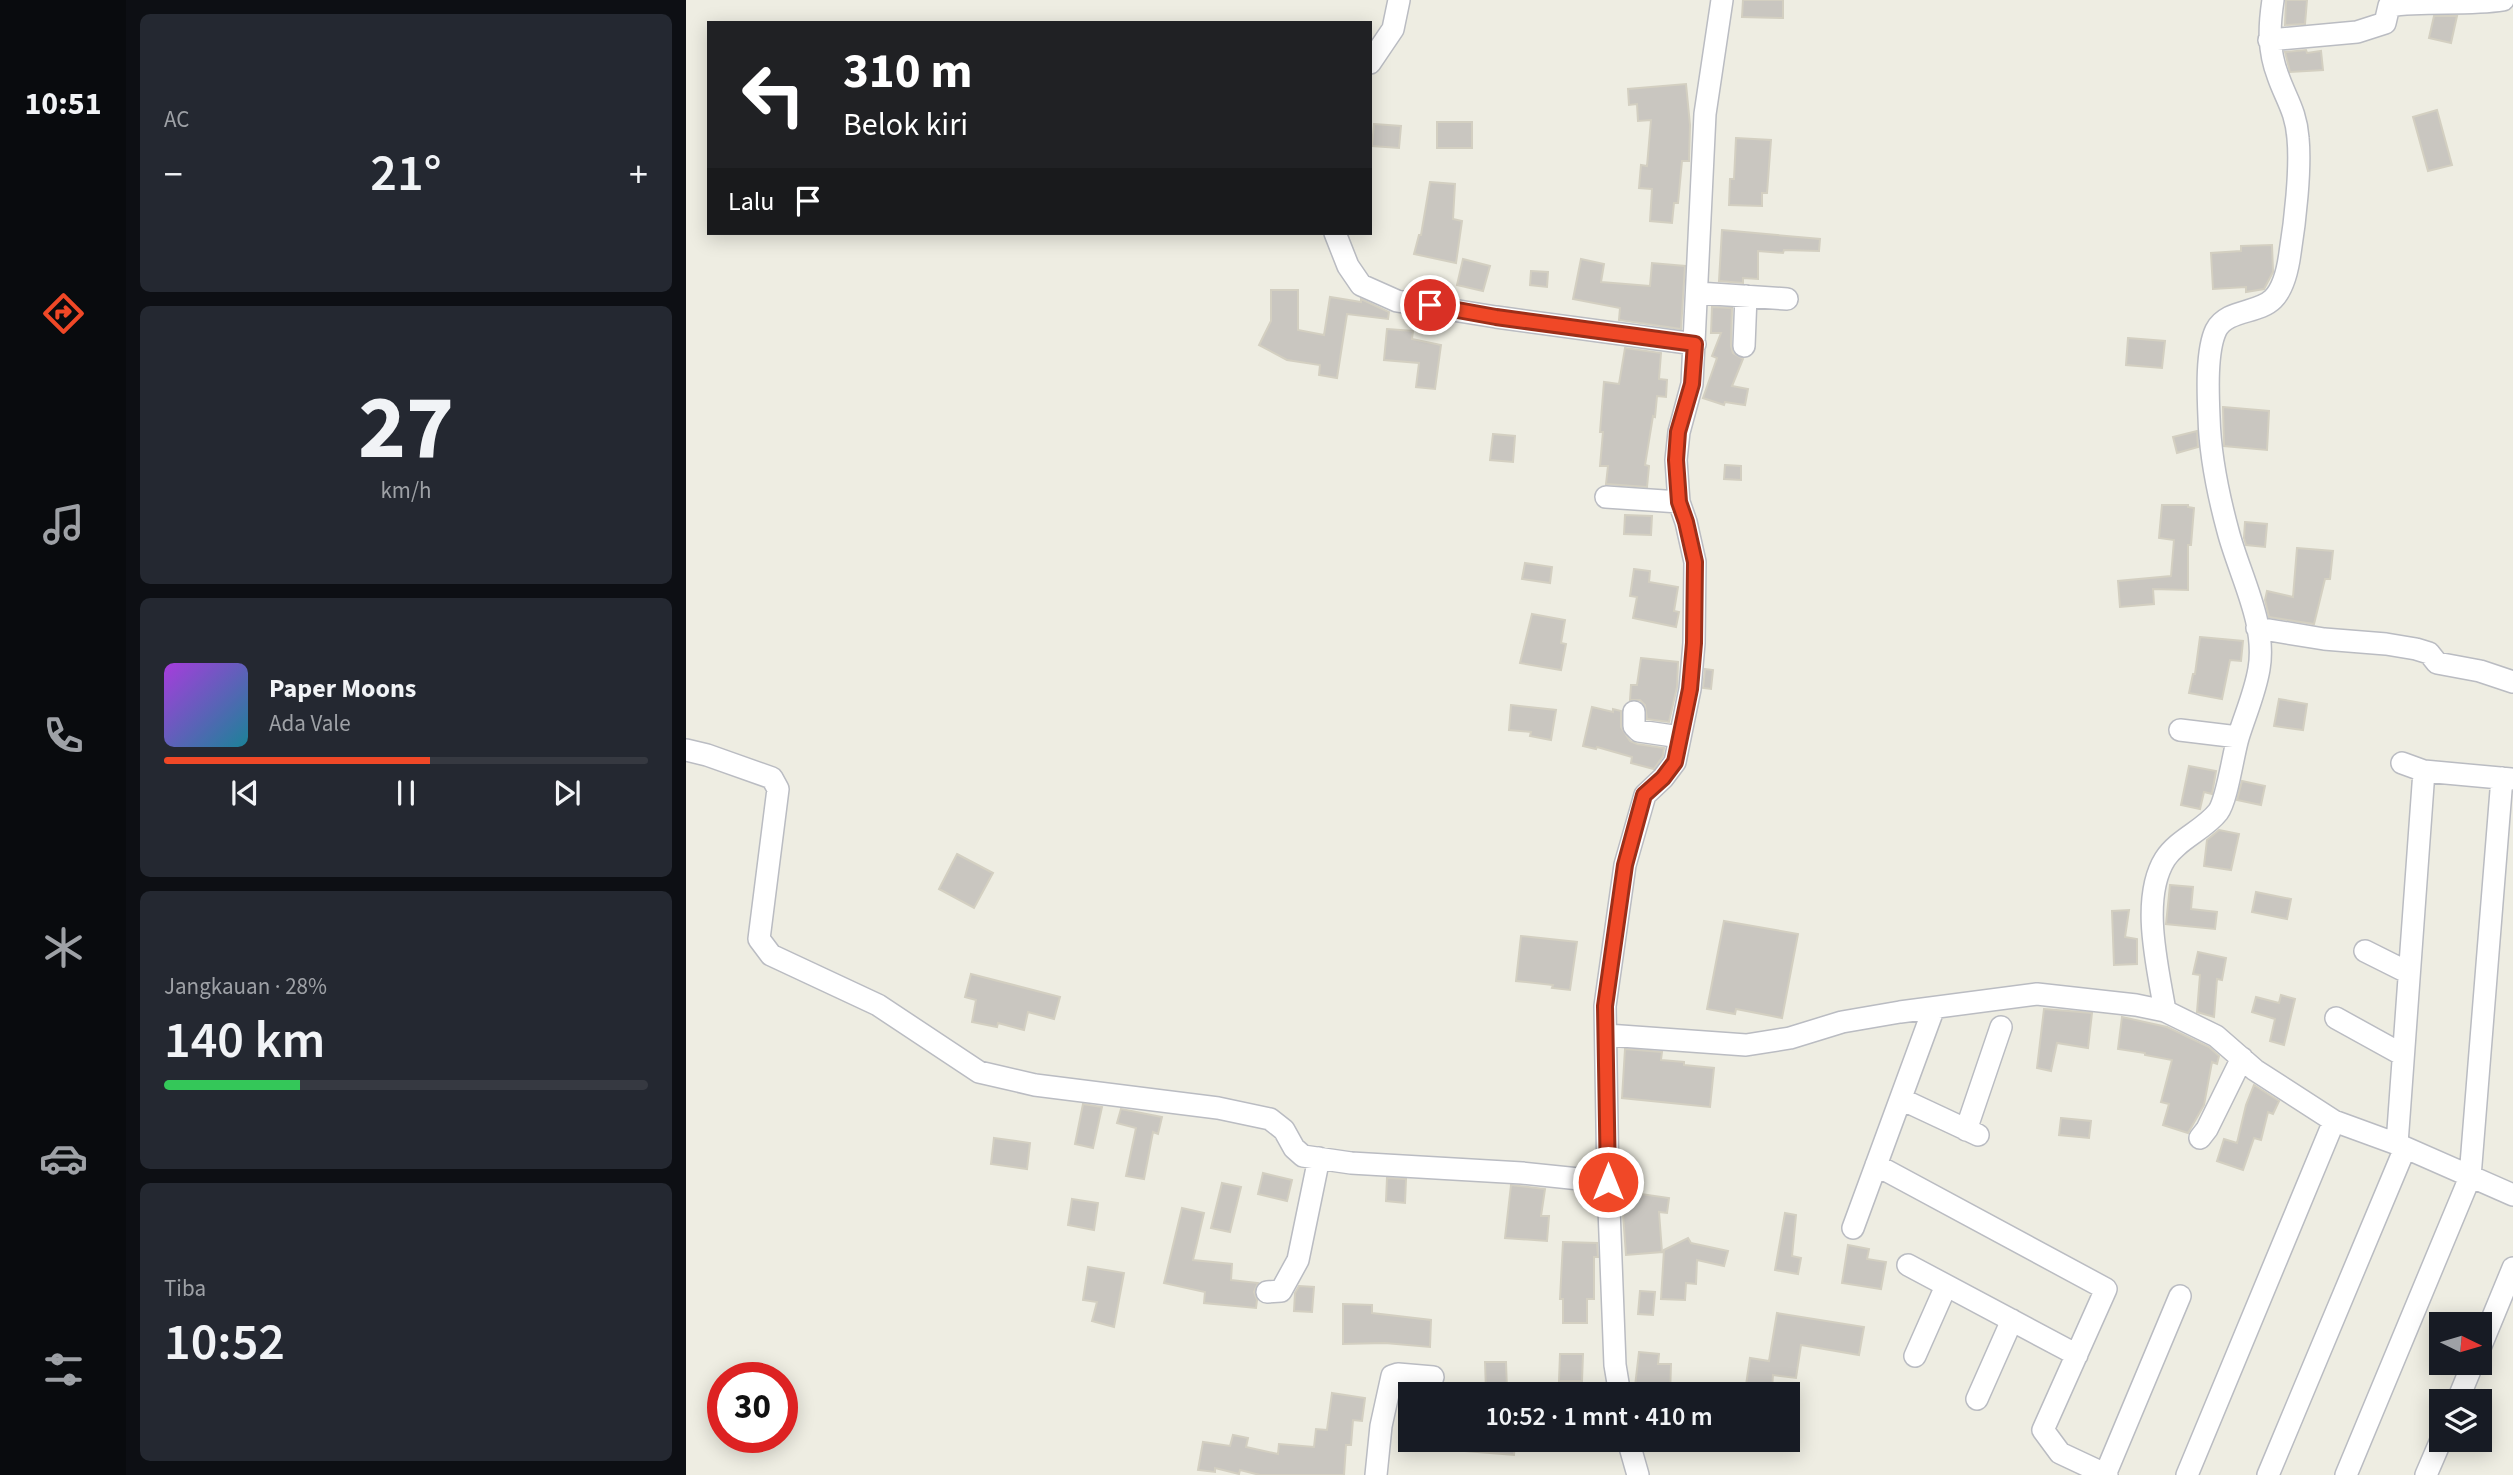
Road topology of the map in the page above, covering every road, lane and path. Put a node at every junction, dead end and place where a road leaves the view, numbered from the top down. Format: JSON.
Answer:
{"nodes":[{"id":1,"x":1399,"y":0,"type":"edge"},
{"id":2,"x":1722,"y":0,"type":"edge"},
{"id":3,"x":2273,"y":0,"type":"edge"},
{"id":4,"x":2502,"y":0,"type":"edge"},
{"id":5,"x":2269,"y":40,"type":"junction"},
{"id":6,"x":1372,"y":60,"type":"edge"},
{"id":7,"x":1336,"y":235,"type":"edge"},
{"id":8,"x":1698,"y":293,"type":"junction"},
{"id":9,"x":1746,"y":296,"type":"junction"},
{"id":10,"x":1787,"y":299,"type":"dead end"},
{"id":11,"x":1695,"y":344,"type":"junction"},
{"id":12,"x":1744,"y":346,"type":"dead end"},
{"id":13,"x":1606,"y":497,"type":"dead end"},
{"id":14,"x":1679,"y":502,"type":"junction"},
{"id":15,"x":2257,"y":628,"type":"junction"},
{"id":16,"x":2513,"y":682,"type":"edge"},
{"id":17,"x":1634,"y":712,"type":"dead end"},
{"id":18,"x":2180,"y":730,"type":"dead end"},
{"id":19,"x":1680,"y":737,"type":"junction"},
{"id":20,"x":2238,"y":737,"type":"junction"},
{"id":21,"x":686,"y":750,"type":"edge"},
{"id":22,"x":2402,"y":763,"type":"dead end"},
{"id":23,"x":2424,"y":771,"type":"junction"},
{"id":24,"x":2365,"y":951,"type":"dead end"},
{"id":25,"x":2409,"y":974,"type":"junction"},
{"id":26,"x":2165,"y":1011,"type":"junction"},
{"id":27,"x":1932,"y":1013,"type":"dead end"},
{"id":28,"x":2336,"y":1018,"type":"dead end"},
{"id":29,"x":2001,"y":1027,"type":"dead end"},
{"id":30,"x":1607,"y":1035,"type":"junction"},
{"id":31,"x":2403,"y":1055,"type":"junction"},
{"id":32,"x":2242,"y":1058,"type":"junction"},
{"id":33,"x":1901,"y":1098,"type":"junction"},
{"id":34,"x":2334,"y":1121,"type":"junction"},
{"id":35,"x":2200,"y":1138,"type":"dead end"},
{"id":36,"x":2401,"y":1146,"type":"junction"},
{"id":37,"x":1319,"y":1158,"type":"junction"},
{"id":38,"x":1876,"y":1166,"type":"junction"},
{"id":39,"x":2470,"y":1177,"type":"junction"},
{"id":40,"x":1608,"y":1182,"type":"junction"},
{"id":41,"x":2513,"y":1195,"type":"edge"},
{"id":42,"x":1853,"y":1228,"type":"dead end"},
{"id":43,"x":1908,"y":1265,"type":"dead end"},
{"id":44,"x":2513,"y":1268,"type":"edge"},
{"id":45,"x":1946,"y":1286,"type":"junction"},
{"id":46,"x":1266,"y":1292,"type":"dead end"},
{"id":47,"x":2180,"y":1296,"type":"dead end"},
{"id":48,"x":2492,"y":1319,"type":"edge"},
{"id":49,"x":2012,"y":1320,"type":"junction"},
{"id":50,"x":2077,"y":1355,"type":"junction"},
{"id":51,"x":1915,"y":1356,"type":"dead end"},
{"id":52,"x":1433,"y":1377,"type":"dead end"},
{"id":53,"x":1618,"y":1382,"type":"edge"},
{"id":54,"x":1977,"y":1399,"type":"dead end"},
{"id":55,"x":1631,"y":1452,"type":"edge"},
{"id":56,"x":2436,"y":1452,"type":"edge"},
{"id":57,"x":2068,"y":1466,"type":"edge"},
{"id":58,"x":1376,"y":1475,"type":"edge"},
{"id":59,"x":1638,"y":1475,"type":"edge"},
{"id":60,"x":2106,"y":1475,"type":"edge"},
{"id":61,"x":2187,"y":1475,"type":"edge"},
{"id":62,"x":2268,"y":1475,"type":"edge"},
{"id":63,"x":2346,"y":1475,"type":"edge"},
{"id":64,"x":2426,"y":1475,"type":"edge"}],
"edges":[{"from":1,"to":6,"type":"street"},
{"from":2,"to":8,"type":"street"},
{"from":3,"to":5,"type":"street"},
{"from":4,"to":5,"type":"street"},
{"from":5,"to":15,"type":"street"},
{"from":7,"to":11,"type":"street"},
{"from":8,"to":9,"type":"street"},
{"from":8,"to":11,"type":"street"},
{"from":9,"to":10,"type":"street"},
{"from":9,"to":12,"type":"street"},
{"from":11,"to":14,"type":"street"},
{"from":13,"to":14,"type":"street"},
{"from":14,"to":19,"type":"street"},
{"from":15,"to":16,"type":"street"},
{"from":15,"to":20,"type":"street"},
{"from":17,"to":19,"type":"street"},
{"from":18,"to":20,"type":"street"},
{"from":19,"to":30,"type":"street"},
{"from":20,"to":26,"type":"street"},
{"from":21,"to":37,"type":"street"},
{"from":22,"to":23,"type":"street"},
{"from":23,"to":25,"type":"street"},
{"from":23,"to":39,"type":"street"},
{"from":24,"to":25,"type":"street"},
{"from":25,"to":31,"type":"street"},
{"from":26,"to":30,"type":"street"},
{"from":26,"to":32,"type":"street"},
{"from":27,"to":33,"type":"street"},
{"from":28,"to":31,"type":"street"},
{"from":29,"to":33,"type":"street"},
{"from":30,"to":40,"type":"street"},
{"from":31,"to":36,"type":"street"},
{"from":32,"to":34,"type":"street"},
{"from":32,"to":35,"type":"street"},
{"from":33,"to":38,"type":"street"},
{"from":34,"to":36,"type":"street"},
{"from":34,"to":61,"type":"street"},
{"from":36,"to":39,"type":"street"},
{"from":36,"to":62,"type":"street"},
{"from":37,"to":40,"type":"street"},
{"from":37,"to":46,"type":"street"},
{"from":38,"to":42,"type":"street"},
{"from":38,"to":50,"type":"street"},
{"from":39,"to":41,"type":"street"},
{"from":39,"to":63,"type":"street"},
{"from":40,"to":53,"type":"street"},
{"from":43,"to":45,"type":"street"},
{"from":44,"to":48,"type":"street"},
{"from":45,"to":49,"type":"street"},
{"from":45,"to":51,"type":"street"},
{"from":47,"to":60,"type":"street"},
{"from":49,"to":50,"type":"street"},
{"from":49,"to":54,"type":"street"},
{"from":50,"to":57,"type":"street"},
{"from":52,"to":58,"type":"street"},
{"from":55,"to":59,"type":"street"},
{"from":56,"to":64,"type":"street"},
{"from":57,"to":60,"type":"street"}]}
